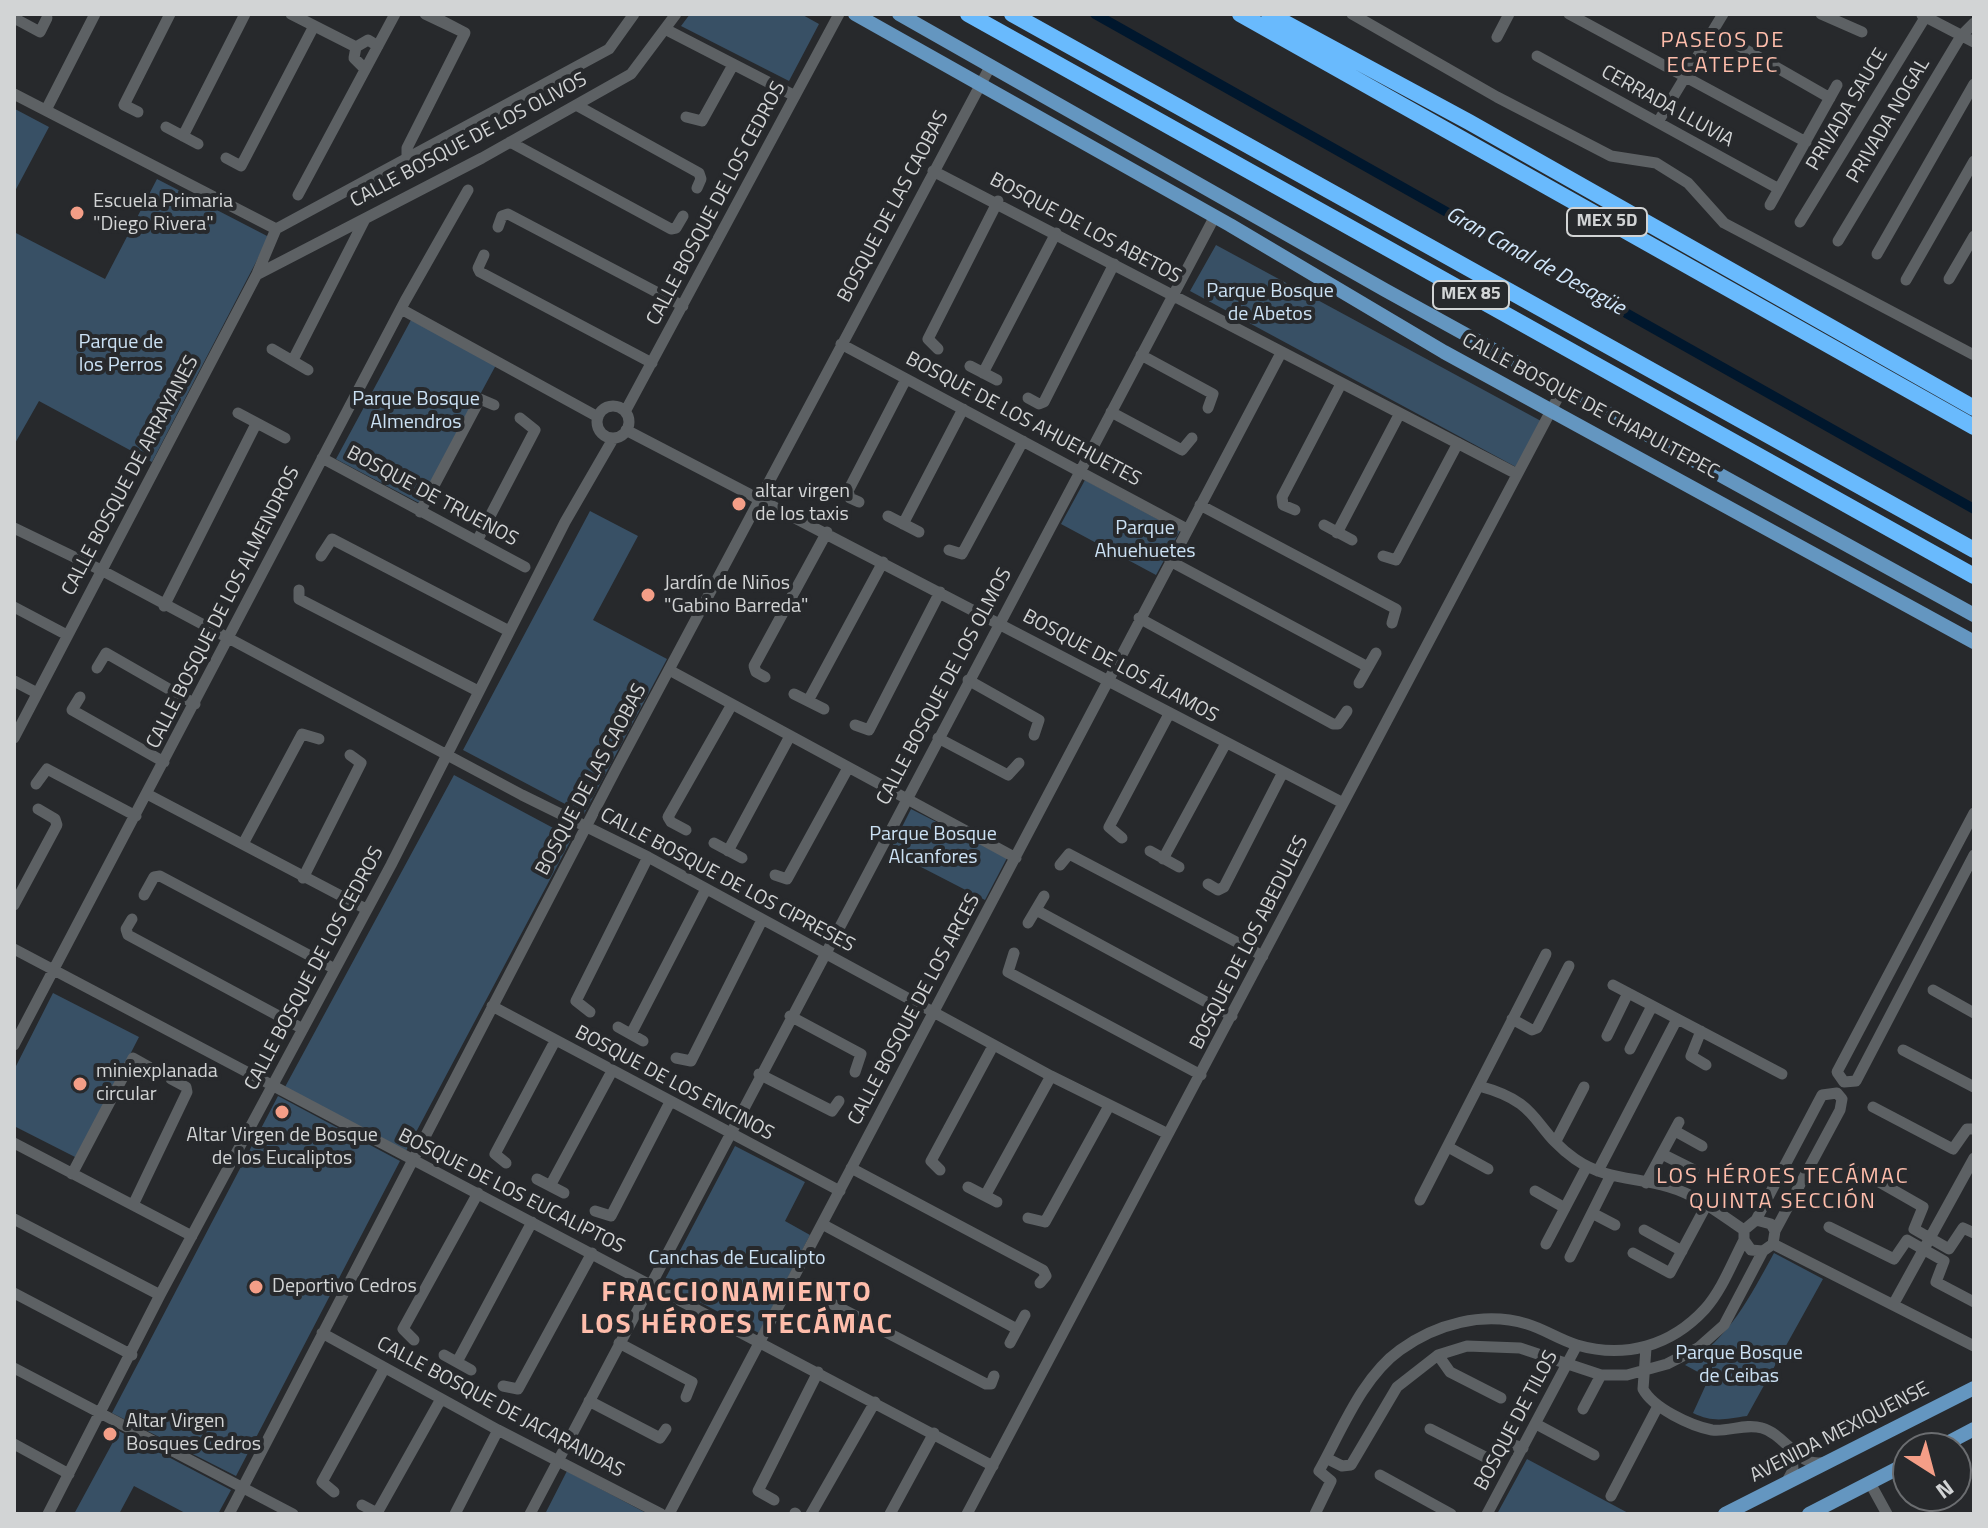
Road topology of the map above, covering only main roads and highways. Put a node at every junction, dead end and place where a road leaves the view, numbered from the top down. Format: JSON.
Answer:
{"nodes":[{"id":1,"x":855,"y":14,"type":"edge"},
{"id":2,"x":899,"y":14,"type":"edge"},
{"id":3,"x":968,"y":14,"type":"edge"},
{"id":4,"x":1012,"y":14,"type":"edge"},
{"id":5,"x":1240,"y":14,"type":"edge"},
{"id":6,"x":1269,"y":14,"type":"edge"},
{"id":7,"x":1974,"y":408,"type":"edge"},
{"id":8,"x":1974,"y":427,"type":"edge"},
{"id":9,"x":1974,"y":550,"type":"edge"},
{"id":10,"x":1974,"y":576,"type":"edge"},
{"id":11,"x":1974,"y":615,"type":"edge"},
{"id":12,"x":1974,"y":642,"type":"edge"},
{"id":13,"x":1969,"y":1391,"type":"edge"},
{"id":14,"x":1892,"y":1471,"type":"edge"},
{"id":15,"x":1725,"y":1514,"type":"edge"},
{"id":16,"x":1809,"y":1514,"type":"edge"}],
"edges":[{"from":1,"to":12,"type":"main road","name":"CALLE BOSQUE DE CHAPULTEPEC"},
{"from":2,"to":11,"type":"main road","name":"CALLE BOSQUE DE CHAPULTEPEC"},
{"from":3,"to":10,"type":"highway","number":"MEX 85"},
{"from":4,"to":9,"type":"highway","number":"MEX 85"},
{"from":5,"to":8,"type":"highway","number":"MEX 5D"},
{"from":6,"to":7,"type":"highway","number":"MEX 5D"},
{"from":13,"to":15,"type":"main road","name":"AVENIDA MEXIQUENSE"},
{"from":14,"to":16,"type":"main road"}]}
